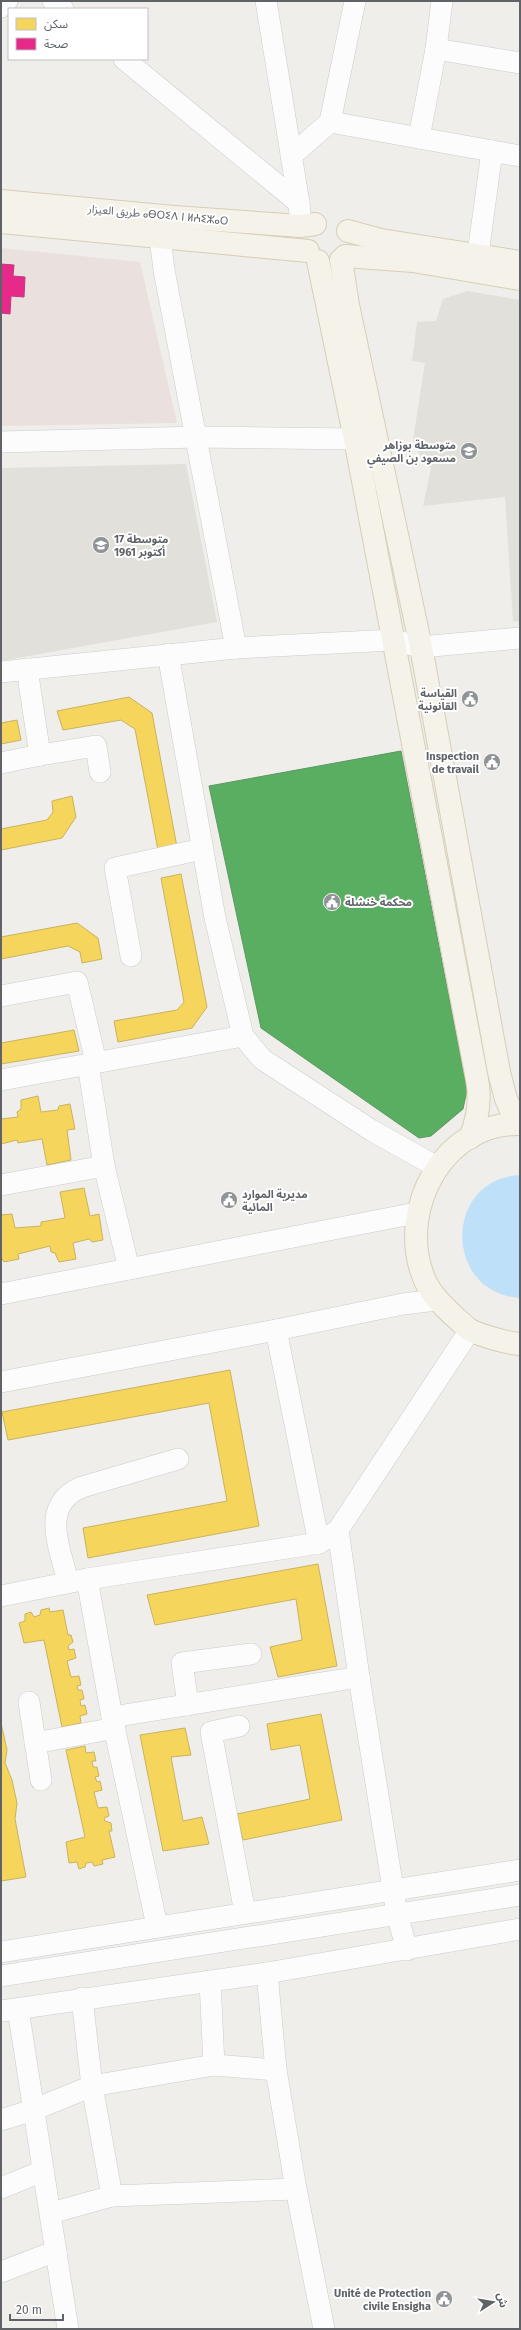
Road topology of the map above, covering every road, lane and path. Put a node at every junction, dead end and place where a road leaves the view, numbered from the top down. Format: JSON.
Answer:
{"nodes":[{"id":1,"x":7,"y":1,"type":"edge"},
{"id":2,"x":53,"y":1,"type":"edge"},
{"id":3,"x":266,"y":1,"type":"edge"},
{"id":4,"x":355,"y":1,"type":"edge"},
{"id":5,"x":442,"y":1,"type":"edge"},
{"id":6,"x":1,"y":7,"type":"edge"},
{"id":7,"x":62,"y":8,"type":"edge"},
{"id":8,"x":436,"y":49,"type":"junction"},
{"id":9,"x":125,"y":60,"type":"edge"},
{"id":10,"x":520,"y":63,"type":"edge"},
{"id":11,"x":330,"y":122,"type":"junction"},
{"id":12,"x":419,"y":138,"type":"junction"},
{"id":13,"x":492,"y":151,"type":"junction"},
{"id":14,"x":291,"y":156,"type":"junction"},
{"id":15,"x":520,"y":156,"type":"edge"},
{"id":16,"x":1,"y":201,"type":"edge"},
{"id":17,"x":298,"y":203,"type":"junction"},
{"id":18,"x":1,"y":222,"type":"edge"},
{"id":19,"x":308,"y":225,"type":"junction"},
{"id":20,"x":348,"y":231,"type":"junction"},
{"id":21,"x":160,"y":236,"type":"junction"},
{"id":22,"x":478,"y":254,"type":"junction"},
{"id":23,"x":313,"y":256,"type":"junction"},
{"id":24,"x":343,"y":258,"type":"junction"},
{"id":25,"x":520,"y":262,"type":"edge"},
{"id":26,"x":520,"y":279,"type":"edge"},
{"id":27,"x":197,"y":437,"type":"junction"},
{"id":28,"x":355,"y":438,"type":"junction"},
{"id":29,"x":1,"y":442,"type":"edge"},
{"id":30,"x":520,"y":638,"type":"edge"},
{"id":31,"x":393,"y":640,"type":"junction"},
{"id":32,"x":236,"y":648,"type":"junction"},
{"id":33,"x":421,"y":648,"type":"junction"},
{"id":34,"x":168,"y":654,"type":"junction"},
{"id":35,"x":27,"y":669,"type":"junction"},
{"id":36,"x":1,"y":672,"type":"edge"},
{"id":37,"x":40,"y":755,"type":"junction"},
{"id":38,"x":1,"y":763,"type":"edge"},
{"id":39,"x":100,"y":772,"type":"dead end"},
{"id":40,"x":202,"y":849,"type":"junction"},
{"id":41,"x":131,"y":956,"type":"dead end"},
{"id":42,"x":1,"y":996,"type":"edge"},
{"id":43,"x":243,"y":1036,"type":"junction"},
{"id":44,"x":92,"y":1063,"type":"junction"},
{"id":45,"x":1,"y":1080,"type":"edge"},
{"id":46,"x":518,"y":1124,"type":"edge"},
{"id":47,"x":470,"y":1138,"type":"junction"},
{"id":48,"x":104,"y":1166,"type":"junction"},
{"id":49,"x":437,"y":1167,"type":"junction"},
{"id":50,"x":1,"y":1185,"type":"edge"},
{"id":51,"x":416,"y":1213,"type":"junction"},
{"id":52,"x":129,"y":1269,"type":"junction"},
{"id":53,"x":1,"y":1294,"type":"edge"},
{"id":54,"x":436,"y":1300,"type":"junction"},
{"id":55,"x":276,"y":1330,"type":"junction"},
{"id":56,"x":470,"y":1330,"type":"junction"},
{"id":57,"x":517,"y":1348,"type":"edge"},
{"id":58,"x":1,"y":1382,"type":"edge"},
{"id":59,"x":178,"y":1459,"type":"dead end"},
{"id":60,"x":338,"y":1530,"type":"junction"},
{"id":61,"x":319,"y":1543,"type":"junction"},
{"id":62,"x":78,"y":1581,"type":"junction"},
{"id":63,"x":1,"y":1596,"type":"edge"},
{"id":64,"x":251,"y":1654,"type":"dead end"},
{"id":65,"x":359,"y":1677,"type":"junction"},
{"id":66,"x":29,"y":1702,"type":"dead end"},
{"id":67,"x":188,"y":1705,"type":"junction"},
{"id":68,"x":114,"y":1723,"type":"junction"},
{"id":69,"x":239,"y":1726,"type":"dead end"},
{"id":70,"x":35,"y":1743,"type":"junction"},
{"id":71,"x":41,"y":1780,"type":"dead end"},
{"id":72,"x":520,"y":1870,"type":"edge"},
{"id":73,"x":394,"y":1890,"type":"junction"},
{"id":74,"x":520,"y":1895,"type":"edge"},
{"id":75,"x":245,"y":1913,"type":"junction"},
{"id":76,"x":397,"y":1914,"type":"junction"},
{"id":77,"x":157,"y":1926,"type":"junction"},
{"id":78,"x":520,"y":1929,"type":"edge"},
{"id":79,"x":407,"y":1950,"type":"junction"},
{"id":80,"x":1,"y":1952,"type":"edge"},
{"id":81,"x":266,"y":1973,"type":"junction"},
{"id":82,"x":1,"y":1976,"type":"edge"},
{"id":83,"x":210,"y":1981,"type":"junction"},
{"id":84,"x":82,"y":1998,"type":"junction"},
{"id":85,"x":10,"y":2010,"type":"edge"},
{"id":86,"x":214,"y":2065,"type":"junction"},
{"id":87,"x":276,"y":2070,"type":"junction"},
{"id":88,"x":92,"y":2086,"type":"junction"},
{"id":89,"x":33,"y":2110,"type":"junction"},
{"id":90,"x":1,"y":2120,"type":"edge"},
{"id":91,"x":43,"y":2171,"type":"junction"},
{"id":92,"x":1,"y":2188,"type":"edge"},
{"id":93,"x":296,"y":2189,"type":"junction"},
{"id":94,"x":112,"y":2196,"type":"junction"},
{"id":95,"x":51,"y":2213,"type":"junction"},
{"id":96,"x":56,"y":2251,"type":"junction"},
{"id":97,"x":1,"y":2272,"type":"edge"},
{"id":98,"x":68,"y":2329,"type":"edge"},
{"id":99,"x":324,"y":2329,"type":"edge"}],
"edges":[{"from":1,"to":6,"type":"street"},
{"from":2,"to":7,"type":"street"},
{"from":3,"to":14,"type":"street"},
{"from":4,"to":11,"type":"street"},
{"from":5,"to":8,"type":"street"},
{"from":8,"to":10,"type":"street"},
{"from":8,"to":12,"type":"street"},
{"from":9,"to":17,"type":"street"},
{"from":11,"to":12,"type":"street"},
{"from":11,"to":14,"type":"street"},
{"from":12,"to":13,"type":"street"},
{"from":13,"to":15,"type":"street"},
{"from":13,"to":22,"type":"street"},
{"from":14,"to":17,"type":"street"},
{"from":16,"to":19,"type":"main road","name":"طريق العيزار ⴰⴱⵔⵉⴷ ⵏ ⵍⵄⵉⵣⴰⵔ"},
{"from":17,"to":19,"type":"street"},
{"from":18,"to":21,"type":"main road","name":"طريق العيزار ⴰⴱⵔⵉⴷ ⵏ ⵍⵄⵉⵣⴰⵔ"},
{"from":19,"to":20,"type":"main road"},
{"from":19,"to":23,"type":"main road"},
{"from":20,"to":22,"type":"main road"},
{"from":20,"to":24,"type":"main road"},
{"from":21,"to":23,"type":"main road","name":"طريق العيزار ⴰⴱⵔⵉⴷ ⵏ ⵍⵄⵉⵣⴰⵔ"},
{"from":21,"to":27,"type":"street"},
{"from":22,"to":25,"type":"main road"},
{"from":23,"to":24,"type":"main road"},
{"from":23,"to":28,"type":"main road"},
{"from":24,"to":26,"type":"main road"},
{"from":24,"to":33,"type":"main road"},
{"from":27,"to":28,"type":"street"},
{"from":27,"to":29,"type":"street"},
{"from":27,"to":32,"type":"street"},
{"from":28,"to":31,"type":"main road"},
{"from":30,"to":33,"type":"street"},
{"from":31,"to":32,"type":"street"},
{"from":31,"to":33,"type":"street"},
{"from":31,"to":47,"type":"main road"},
{"from":32,"to":34,"type":"street"},
{"from":33,"to":46,"type":"main road"},
{"from":34,"to":35,"type":"street"},
{"from":34,"to":40,"type":"street"},
{"from":35,"to":36,"type":"street"},
{"from":35,"to":37,"type":"street"},
{"from":37,"to":38,"type":"street"},
{"from":37,"to":39,"type":"street"},
{"from":40,"to":41,"type":"street"},
{"from":40,"to":43,"type":"street"},
{"from":42,"to":44,"type":"street"},
{"from":43,"to":44,"type":"street"},
{"from":43,"to":49,"type":"street"},
{"from":44,"to":45,"type":"street"},
{"from":44,"to":48,"type":"street"},
{"from":46,"to":47,"type":"main road"},
{"from":47,"to":49,"type":"main road"},
{"from":48,"to":50,"type":"street"},
{"from":48,"to":52,"type":"street"},
{"from":49,"to":51,"type":"main road"},
{"from":51,"to":52,"type":"street"},
{"from":51,"to":54,"type":"main road"},
{"from":52,"to":53,"type":"street"},
{"from":54,"to":55,"type":"street"},
{"from":54,"to":56,"type":"main road"},
{"from":55,"to":58,"type":"street"},
{"from":55,"to":61,"type":"street"},
{"from":56,"to":57,"type":"main road"},
{"from":56,"to":60,"type":"street"},
{"from":59,"to":62,"type":"street"},
{"from":60,"to":61,"type":"street"},
{"from":60,"to":65,"type":"street"},
{"from":61,"to":62,"type":"street"},
{"from":62,"to":63,"type":"street"},
{"from":62,"to":68,"type":"street"},
{"from":64,"to":67,"type":"street"},
{"from":65,"to":67,"type":"street"},
{"from":65,"to":73,"type":"street"},
{"from":66,"to":70,"type":"street"},
{"from":67,"to":68,"type":"street"},
{"from":68,"to":70,"type":"street"},
{"from":68,"to":77,"type":"street"},
{"from":69,"to":75,"type":"street"},
{"from":70,"to":71,"type":"street"},
{"from":72,"to":73,"type":"street"},
{"from":73,"to":75,"type":"street"},
{"from":73,"to":76,"type":"street"},
{"from":74,"to":76,"type":"street"},
{"from":75,"to":77,"type":"street"},
{"from":76,"to":79,"type":"street"},
{"from":76,"to":82,"type":"street"},
{"from":77,"to":80,"type":"street"},
{"from":78,"to":79,"type":"street"},
{"from":79,"to":81,"type":"street"},
{"from":81,"to":83,"type":"street"},
{"from":81,"to":87,"type":"street"},
{"from":83,"to":84,"type":"street"},
{"from":83,"to":86,"type":"street"},
{"from":84,"to":85,"type":"street"},
{"from":84,"to":88,"type":"street"},
{"from":85,"to":89,"type":"street"},
{"from":86,"to":87,"type":"street"},
{"from":86,"to":88,"type":"street"},
{"from":87,"to":93,"type":"street"},
{"from":88,"to":89,"type":"street"},
{"from":88,"to":94,"type":"street"},
{"from":89,"to":90,"type":"street"},
{"from":89,"to":91,"type":"street"},
{"from":91,"to":92,"type":"street"},
{"from":91,"to":95,"type":"street"},
{"from":93,"to":94,"type":"street"},
{"from":93,"to":99,"type":"street"},
{"from":94,"to":95,"type":"street"},
{"from":95,"to":96,"type":"street"},
{"from":96,"to":97,"type":"street"},
{"from":96,"to":98,"type":"street"}]}
